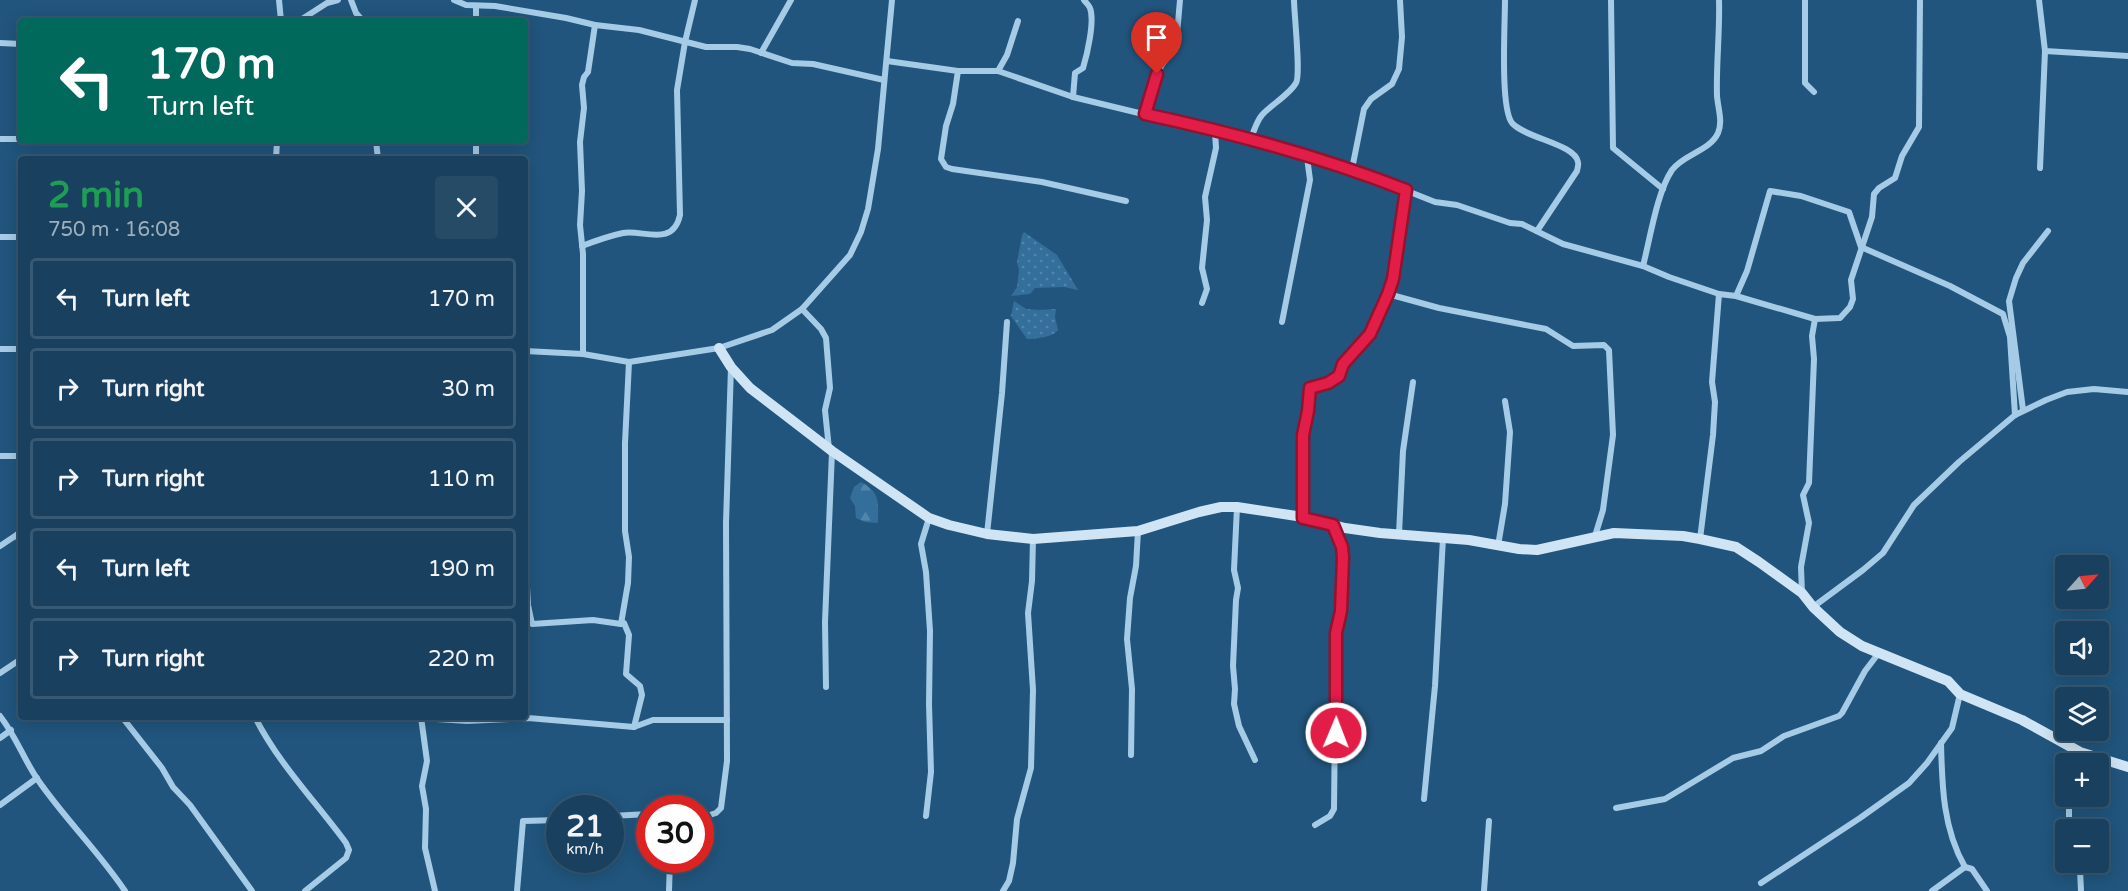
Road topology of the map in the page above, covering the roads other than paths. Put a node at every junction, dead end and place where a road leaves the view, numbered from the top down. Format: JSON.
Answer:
{"nodes":[{"id":1,"x":279,"y":0,"type":"edge"},
{"id":2,"x":338,"y":0,"type":"edge"},
{"id":3,"x":351,"y":0,"type":"edge"},
{"id":4,"x":454,"y":0,"type":"edge"},
{"id":5,"x":696,"y":0,"type":"edge"},
{"id":6,"x":791,"y":0,"type":"edge"},
{"id":7,"x":892,"y":0,"type":"edge"},
{"id":8,"x":1084,"y":0,"type":"edge"},
{"id":9,"x":1180,"y":0,"type":"edge"},
{"id":10,"x":1294,"y":0,"type":"edge"},
{"id":11,"x":1400,"y":0,"type":"edge"},
{"id":12,"x":1505,"y":0,"type":"edge"},
{"id":13,"x":1611,"y":0,"type":"edge"},
{"id":14,"x":1719,"y":0,"type":"edge"},
{"id":15,"x":1804,"y":0,"type":"edge"},
{"id":16,"x":1920,"y":0,"type":"edge"},
{"id":17,"x":2039,"y":0,"type":"edge"},
{"id":18,"x":322,"y":3,"type":"edge"},
{"id":19,"x":476,"y":6,"type":"junction"},
{"id":20,"x":281,"y":18,"type":"edge"},
{"id":21,"x":303,"y":18,"type":"edge"},
{"id":22,"x":360,"y":18,"type":"edge"},
{"id":23,"x":477,"y":18,"type":"edge"},
{"id":24,"x":1018,"y":21,"type":"dead end"},
{"id":25,"x":595,"y":25,"type":"junction"},
{"id":26,"x":688,"y":33,"type":"junction"},
{"id":27,"x":685,"y":42,"type":"junction"},
{"id":28,"x":0,"y":43,"type":"edge"},
{"id":29,"x":18,"y":44,"type":"edge"},
{"id":30,"x":693,"y":44,"type":"junction"},
{"id":31,"x":2045,"y":51,"type":"junction"},
{"id":32,"x":761,"y":53,"type":"junction"},
{"id":33,"x":2128,"y":56,"type":"edge"},
{"id":34,"x":887,"y":61,"type":"junction"},
{"id":35,"x":958,"y":71,"type":"junction"},
{"id":36,"x":998,"y":71,"type":"junction"},
{"id":37,"x":884,"y":80,"type":"junction"},
{"id":38,"x":1814,"y":92,"type":"dead end"},
{"id":39,"x":1073,"y":97,"type":"junction"},
{"id":40,"x":1145,"y":114,"type":"junction"},
{"id":41,"x":1215,"y":132,"type":"junction"},
{"id":42,"x":0,"y":139,"type":"edge"},
{"id":43,"x":18,"y":139,"type":"edge"},
{"id":44,"x":1250,"y":140,"type":"junction"},
{"id":45,"x":1306,"y":157,"type":"junction"},
{"id":46,"x":2040,"y":168,"type":"dead end"},
{"id":47,"x":1352,"y":169,"type":"junction"},
{"id":48,"x":1663,"y":189,"type":"junction"},
{"id":49,"x":1406,"y":190,"type":"junction"},
{"id":50,"x":1126,"y":201,"type":"dead end"},
{"id":51,"x":1537,"y":231,"type":"junction"},
{"id":52,"x":2048,"y":231,"type":"dead end"},
{"id":53,"x":0,"y":237,"type":"edge"},
{"id":54,"x":18,"y":237,"type":"edge"},
{"id":55,"x":582,"y":246,"type":"junction"},
{"id":56,"x":1861,"y":247,"type":"junction"},
{"id":57,"x":1642,"y":266,"type":"junction"},
{"id":58,"x":1388,"y":294,"type":"junction"},
{"id":59,"x":1719,"y":294,"type":"junction"},
{"id":60,"x":1736,"y":296,"type":"junction"},
{"id":61,"x":1203,"y":303,"type":"dead end"},
{"id":62,"x":802,"y":309,"type":"junction"},
{"id":63,"x":1815,"y":319,"type":"junction"},
{"id":64,"x":1007,"y":322,"type":"dead end"},
{"id":65,"x":1282,"y":322,"type":"dead end"},
{"id":66,"x":719,"y":348,"type":"junction"},
{"id":67,"x":0,"y":349,"type":"edge"},
{"id":68,"x":18,"y":350,"type":"edge"},
{"id":69,"x":528,"y":351,"type":"edge"},
{"id":70,"x":583,"y":354,"type":"junction"},
{"id":71,"x":629,"y":362,"type":"junction"},
{"id":72,"x":731,"y":367,"type":"junction"},
{"id":73,"x":1413,"y":382,"type":"dead end"},
{"id":74,"x":2128,"y":392,"type":"edge"},
{"id":75,"x":1505,"y":401,"type":"dead end"},
{"id":76,"x":2023,"y":410,"type":"junction"},
{"id":77,"x":2015,"y":415,"type":"junction"},
{"id":78,"x":831,"y":450,"type":"junction"},
{"id":79,"x":0,"y":456,"type":"edge"},
{"id":80,"x":18,"y":456,"type":"edge"},
{"id":81,"x":1237,"y":507,"type":"junction"},
{"id":82,"x":929,"y":518,"type":"junction"},
{"id":83,"x":1303,"y":518,"type":"junction"},
{"id":84,"x":1333,"y":525,"type":"junction"},
{"id":85,"x":1138,"y":531,"type":"junction"},
{"id":86,"x":18,"y":534,"type":"edge"},
{"id":87,"x":987,"y":534,"type":"junction"},
{"id":88,"x":1400,"y":534,"type":"junction"},
{"id":89,"x":1595,"y":536,"type":"junction"},
{"id":90,"x":1443,"y":538,"type":"junction"},
{"id":91,"x":1033,"y":539,"type":"junction"},
{"id":92,"x":1700,"y":539,"type":"junction"},
{"id":93,"x":0,"y":546,"type":"edge"},
{"id":94,"x":1498,"y":546,"type":"junction"},
{"id":95,"x":1802,"y":593,"type":"junction"},
{"id":96,"x":528,"y":605,"type":"edge"},
{"id":97,"x":1813,"y":607,"type":"junction"},
{"id":98,"x":621,"y":624,"type":"junction"},
{"id":99,"x":1878,"y":654,"type":"junction"},
{"id":100,"x":18,"y":660,"type":"edge"},
{"id":101,"x":0,"y":673,"type":"edge"},
{"id":102,"x":826,"y":687,"type":"dead end"},
{"id":103,"x":1960,"y":694,"type":"junction"},
{"id":104,"x":0,"y":716,"type":"edge"},
{"id":105,"x":528,"y":718,"type":"edge"},
{"id":106,"x":124,"y":720,"type":"edge"},
{"id":107,"x":257,"y":720,"type":"edge"},
{"id":108,"x":421,"y":720,"type":"edge"},
{"id":109,"x":452,"y":720,"type":"edge"},
{"id":110,"x":487,"y":720,"type":"edge"},
{"id":111,"x":727,"y":720,"type":"junction"},
{"id":112,"x":634,"y":727,"type":"junction"},
{"id":113,"x":11,"y":730,"type":"junction"},
{"id":114,"x":0,"y":738,"type":"edge"},
{"id":115,"x":1941,"y":743,"type":"junction"},
{"id":116,"x":2080,"y":752,"type":"joint"},
{"id":117,"x":1131,"y":755,"type":"dead end"},
{"id":118,"x":1256,"y":760,"type":"dead end"},
{"id":119,"x":2128,"y":767,"type":"edge"},
{"id":120,"x":37,"y":778,"type":"junction"},
{"id":121,"x":1424,"y":799,"type":"dead end"},
{"id":122,"x":0,"y":805,"type":"edge"},
{"id":123,"x":1616,"y":808,"type":"dead end"},
{"id":124,"x":714,"y":814,"type":"edge"},
{"id":125,"x":926,"y":816,"type":"dead end"},
{"id":126,"x":546,"y":820,"type":"edge"},
{"id":127,"x":1489,"y":821,"type":"dead end"},
{"id":128,"x":1315,"y":825,"type":"dead end"},
{"id":129,"x":1965,"y":867,"type":"junction"},
{"id":130,"x":669,"y":873,"type":"edge"},
{"id":131,"x":2080,"y":873,"type":"edge"},
{"id":132,"x":1761,"y":883,"type":"dead end"},
{"id":133,"x":125,"y":891,"type":"edge"},
{"id":134,"x":252,"y":891,"type":"edge"},
{"id":135,"x":305,"y":891,"type":"edge"},
{"id":136,"x":435,"y":891,"type":"edge"},
{"id":137,"x":517,"y":891,"type":"edge"},
{"id":138,"x":669,"y":891,"type":"edge"},
{"id":139,"x":1004,"y":891,"type":"edge"},
{"id":140,"x":1484,"y":891,"type":"edge"},
{"id":141,"x":1932,"y":891,"type":"edge"},
{"id":142,"x":1987,"y":891,"type":"edge"},
{"id":143,"x":2081,"y":891,"type":"edge"}],
"edges":[{"from":1,"to":20,"type":"street"},
{"from":2,"to":18,"type":"street"},
{"from":3,"to":22,"type":"street"},
{"from":4,"to":19,"type":"street"},
{"from":5,"to":26,"type":"street"},
{"from":6,"to":32,"type":"street"},
{"from":7,"to":34,"type":"street"},
{"from":8,"to":39,"type":"street"},
{"from":9,"to":40,"type":"street"},
{"from":10,"to":44,"type":"street"},
{"from":11,"to":47,"type":"street"},
{"from":12,"to":51,"type":"street"},
{"from":13,"to":48,"type":"street"},
{"from":14,"to":48,"type":"street"},
{"from":15,"to":38,"type":"street"},
{"from":16,"to":56,"type":"street"},
{"from":17,"to":31,"type":"street"},
{"from":18,"to":21,"type":"street"},
{"from":19,"to":23,"type":"street"},
{"from":19,"to":25,"type":"street"},
{"from":24,"to":36,"type":"street"},
{"from":25,"to":27,"type":"street"},
{"from":25,"to":55,"type":"street"},
{"from":26,"to":27,"type":"street"},
{"from":26,"to":30,"type":"street"},
{"from":27,"to":30,"type":"street"},
{"from":27,"to":55,"type":"street"},
{"from":28,"to":29,"type":"street"},
{"from":30,"to":32,"type":"street"},
{"from":31,"to":33,"type":"street"},
{"from":31,"to":46,"type":"street"},
{"from":32,"to":37,"type":"street"},
{"from":34,"to":35,"type":"street"},
{"from":34,"to":37,"type":"street"},
{"from":35,"to":36,"type":"street"},
{"from":35,"to":50,"type":"street"},
{"from":36,"to":39,"type":"street"},
{"from":37,"to":62,"type":"street"},
{"from":39,"to":40,"type":"street"},
{"from":40,"to":41,"type":"street"},
{"from":41,"to":44,"type":"street"},
{"from":41,"to":61,"type":"street"},
{"from":42,"to":43,"type":"street"},
{"from":44,"to":45,"type":"street"},
{"from":45,"to":47,"type":"street"},
{"from":45,"to":65,"type":"street"},
{"from":47,"to":49,"type":"street"},
{"from":48,"to":57,"type":"street"},
{"from":49,"to":51,"type":"street"},
{"from":49,"to":58,"type":"street"},
{"from":51,"to":57,"type":"street"},
{"from":52,"to":76,"type":"street"},
{"from":53,"to":54,"type":"street"},
{"from":55,"to":70,"type":"street"},
{"from":56,"to":60,"type":"street"},
{"from":56,"to":63,"type":"street"},
{"from":56,"to":77,"type":"street"},
{"from":57,"to":59,"type":"street"},
{"from":58,"to":83,"type":"street"},
{"from":58,"to":89,"type":"street"},
{"from":59,"to":60,"type":"street"},
{"from":59,"to":92,"type":"street"},
{"from":60,"to":63,"type":"street"},
{"from":62,"to":66,"type":"street"},
{"from":62,"to":78,"type":"street"},
{"from":63,"to":95,"type":"street"},
{"from":64,"to":87,"type":"street"},
{"from":66,"to":71,"type":"street"},
{"from":66,"to":72,"type":"street"},
{"from":67,"to":68,"type":"street"},
{"from":69,"to":70,"type":"street"},
{"from":70,"to":71,"type":"street"},
{"from":71,"to":98,"type":"street"},
{"from":72,"to":78,"type":"street"},
{"from":72,"to":111,"type":"street"},
{"from":73,"to":88,"type":"street"},
{"from":74,"to":76,"type":"street"},
{"from":75,"to":94,"type":"street"},
{"from":76,"to":77,"type":"street"},
{"from":77,"to":97,"type":"street"},
{"from":78,"to":82,"type":"street"},
{"from":78,"to":102,"type":"street"},
{"from":79,"to":80,"type":"street"},
{"from":81,"to":83,"type":"street"},
{"from":81,"to":85,"type":"street"},
{"from":81,"to":118,"type":"street"},
{"from":82,"to":87,"type":"street"},
{"from":82,"to":125,"type":"street"},
{"from":83,"to":84,"type":"street"},
{"from":84,"to":88,"type":"street"},
{"from":84,"to":128,"type":"street"},
{"from":85,"to":91,"type":"street"},
{"from":85,"to":117,"type":"street"},
{"from":86,"to":93,"type":"street"},
{"from":87,"to":91,"type":"street"},
{"from":88,"to":90,"type":"street"},
{"from":89,"to":92,"type":"street"},
{"from":89,"to":94,"type":"street"},
{"from":90,"to":94,"type":"street"},
{"from":90,"to":121,"type":"street"},
{"from":91,"to":139,"type":"street"},
{"from":92,"to":95,"type":"street"},
{"from":95,"to":97,"type":"street"},
{"from":96,"to":98,"type":"street"},
{"from":97,"to":99,"type":"street"},
{"from":98,"to":112,"type":"street"},
{"from":99,"to":103,"type":"street"},
{"from":99,"to":123,"type":"street"},
{"from":100,"to":101,"type":"street"},
{"from":103,"to":115,"type":"street"},
{"from":103,"to":116,"type":"street"},
{"from":104,"to":113,"type":"street"},
{"from":105,"to":112,"type":"street"},
{"from":106,"to":134,"type":"street"},
{"from":107,"to":135,"type":"street"},
{"from":108,"to":136,"type":"street"},
{"from":109,"to":110,"type":"street"},
{"from":111,"to":112,"type":"street"},
{"from":111,"to":124,"type":"street"},
{"from":113,"to":114,"type":"street"},
{"from":113,"to":120,"type":"street"},
{"from":115,"to":129,"type":"street"},
{"from":115,"to":132,"type":"street"},
{"from":116,"to":119,"type":"street"},
{"from":120,"to":122,"type":"street"},
{"from":120,"to":133,"type":"street"},
{"from":126,"to":137,"type":"street"},
{"from":127,"to":140,"type":"street"},
{"from":129,"to":141,"type":"street"},
{"from":129,"to":142,"type":"street"},
{"from":130,"to":138,"type":"street"},
{"from":131,"to":143,"type":"street"}]}
